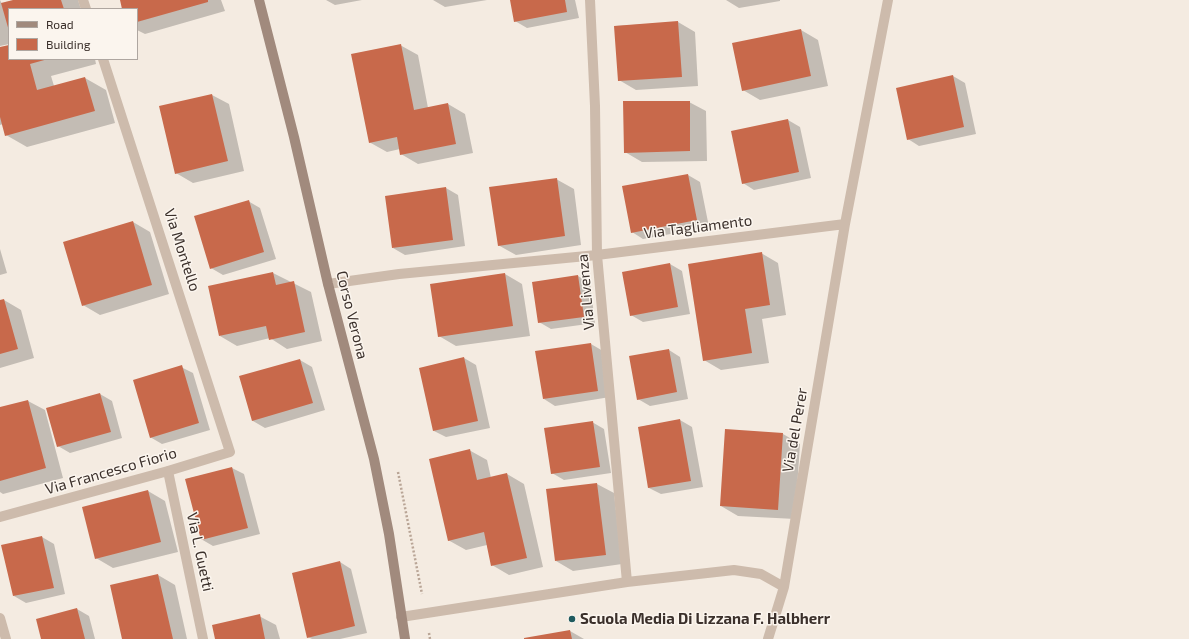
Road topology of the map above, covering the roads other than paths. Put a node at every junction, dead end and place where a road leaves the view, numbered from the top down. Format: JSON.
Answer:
{"nodes":[{"id":1,"x":260,"y":0,"type":"edge"},
{"id":2,"x":590,"y":0,"type":"edge"},
{"id":3,"x":888,"y":0,"type":"edge"},
{"id":4,"x":103,"y":60,"type":"edge"},
{"id":5,"x":846,"y":224,"type":"junction"},
{"id":6,"x":597,"y":255,"type":"junction"},
{"id":7,"x":328,"y":284,"type":"junction"},
{"id":8,"x":230,"y":452,"type":"joint"},
{"id":9,"x":168,"y":471,"type":"junction"},
{"id":10,"x":0,"y":517,"type":"edge"},
{"id":11,"x":627,"y":582,"type":"junction"},
{"id":12,"x":784,"y":587,"type":"junction"},
{"id":13,"x":401,"y":617,"type":"junction"},
{"id":14,"x":0,"y":618,"type":"edge"},
{"id":15,"x":6,"y":639,"type":"edge"},
{"id":16,"x":203,"y":639,"type":"edge"},
{"id":17,"x":405,"y":639,"type":"edge"},
{"id":18,"x":768,"y":639,"type":"edge"}],
"edges":[{"from":1,"to":7,"type":"main road","name":"Corso Verona"},
{"from":2,"to":6,"type":"street","name":"Via Livenza"},
{"from":3,"to":5,"type":"street"},
{"from":4,"to":8,"type":"street","name":"Via Montello"},
{"from":5,"to":6,"type":"street","name":"Via Tagliamento"},
{"from":5,"to":12,"type":"street","name":"Via del Perer"},
{"from":6,"to":7,"type":"street","name":"Via Tagliamento"},
{"from":6,"to":11,"type":"street","name":"Via Livenza"},
{"from":7,"to":13,"type":"main road","name":"Corso Verona"},
{"from":8,"to":9,"type":"street","name":"Via Francesco Fiorio"},
{"from":9,"to":10,"type":"street","name":"Via Francesco Fiorio"},
{"from":9,"to":16,"type":"street","name":"Via L. Guetti"},
{"from":11,"to":12,"type":"street"},
{"from":11,"to":13,"type":"street"},
{"from":12,"to":18,"type":"street","name":"Via del Perer"},
{"from":13,"to":17,"type":"main road","name":"Corso Verona"},
{"from":14,"to":15,"type":"street"}]}
